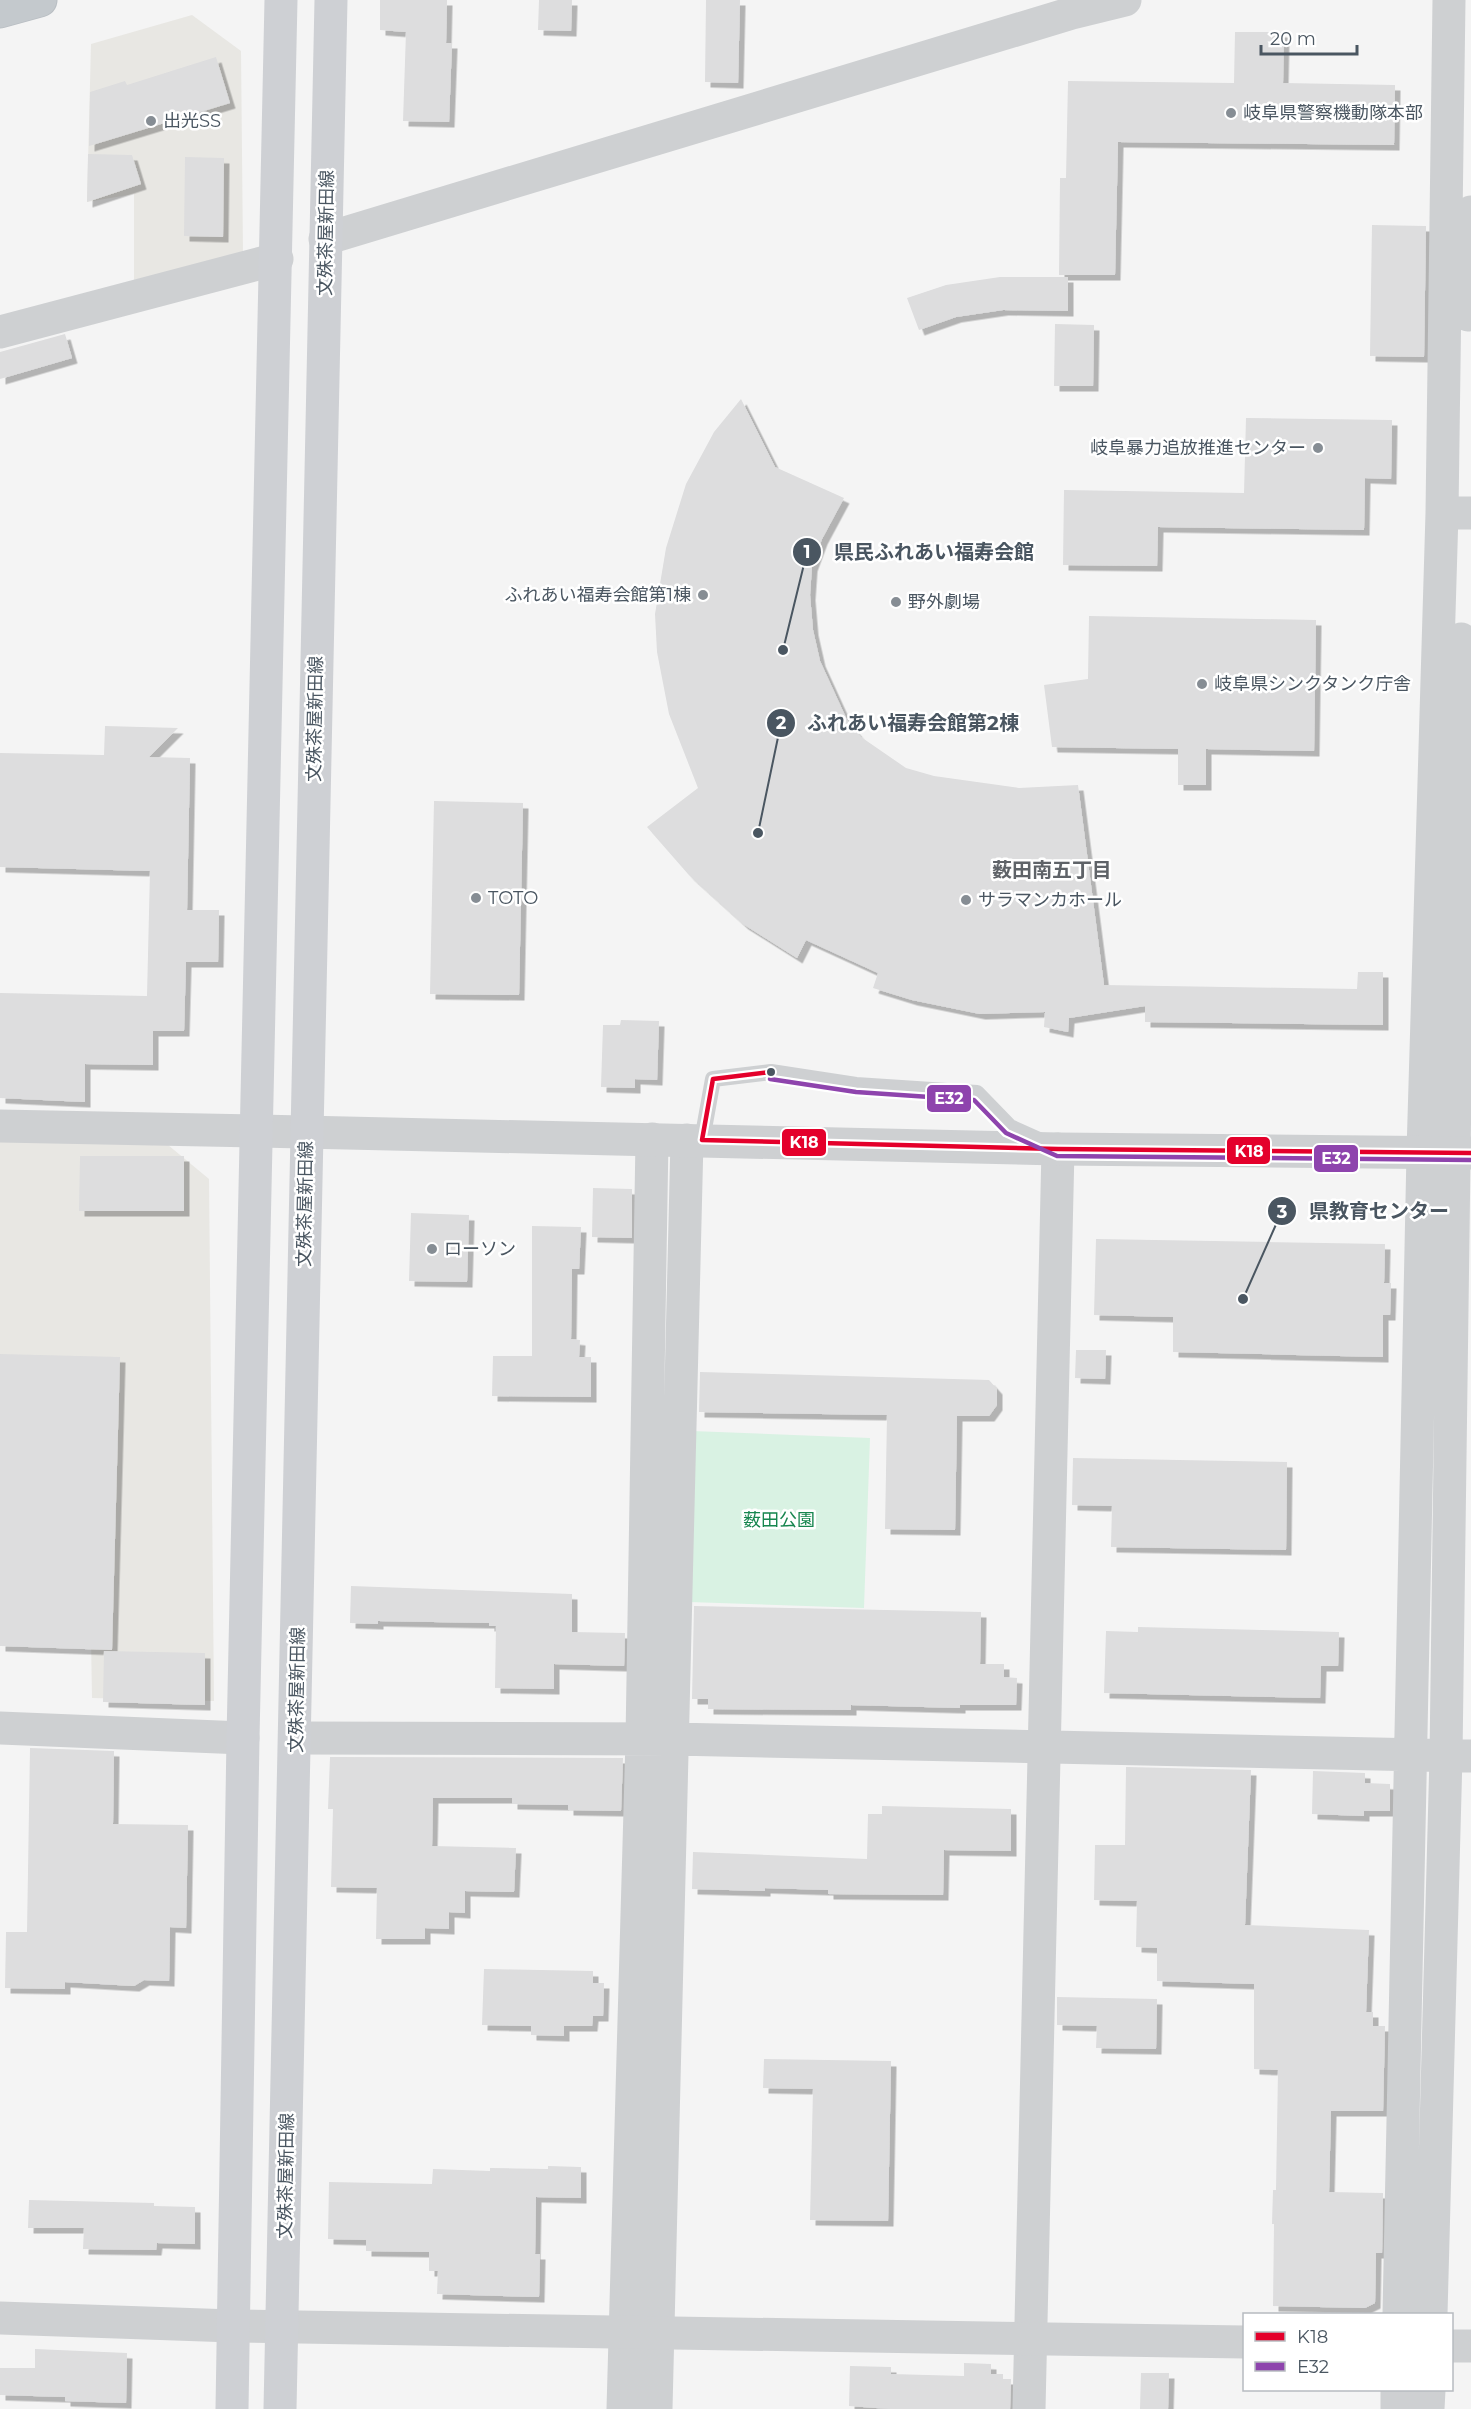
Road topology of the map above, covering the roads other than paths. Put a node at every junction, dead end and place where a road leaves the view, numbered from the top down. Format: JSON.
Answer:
{"nodes":[{"id":1,"x":40,"y":0,"type":"edge"},
{"id":2,"x":281,"y":0,"type":"edge"},
{"id":3,"x":331,"y":0,"type":"edge"},
{"id":4,"x":1125,"y":0,"type":"edge"},
{"id":5,"x":1449,"y":0,"type":"edge"},
{"id":6,"x":1073,"y":7,"type":"edge"},
{"id":7,"x":0,"y":11,"type":"edge"},
{"id":8,"x":1471,"y":212,"type":"edge"},
{"id":9,"x":325,"y":239,"type":"junction"},
{"id":10,"x":277,"y":259,"type":"junction"},
{"id":11,"x":1462,"y":318,"type":"edge"},
{"id":12,"x":0,"y":332,"type":"edge"},
{"id":13,"x":1458,"y":513,"type":"edge"},
{"id":14,"x":0,"y":1126,"type":"edge"},
{"id":15,"x":259,"y":1131,"type":"junction"},
{"id":16,"x":306,"y":1131,"type":"junction"},
{"id":17,"x":652,"y":1139,"type":"junction"},
{"id":18,"x":694,"y":1140,"type":"junction"},
{"id":19,"x":1058,"y":1149,"type":"junction"},
{"id":20,"x":1423,"y":1152,"type":"junction"},
{"id":21,"x":1463,"y":1153,"type":"edge"},
{"id":22,"x":0,"y":1728,"type":"edge"},
{"id":23,"x":243,"y":1738,"type":"junction"},
{"id":24,"x":296,"y":1738,"type":"junction"},
{"id":25,"x":657,"y":1739,"type":"junction"},
{"id":26,"x":1044,"y":1746,"type":"junction"},
{"id":27,"x":1408,"y":1755,"type":"junction"},
{"id":28,"x":1459,"y":1756,"type":"edge"},
{"id":29,"x":1399,"y":2313,"type":"edge"},
{"id":30,"x":1431,"y":2313,"type":"edge"},
{"id":31,"x":0,"y":2318,"type":"edge"},
{"id":32,"x":282,"y":2325,"type":"junction"},
{"id":33,"x":233,"y":2326,"type":"junction"},
{"id":34,"x":658,"y":2330,"type":"junction"},
{"id":35,"x":624,"y":2331,"type":"junction"},
{"id":36,"x":1030,"y":2337,"type":"junction"},
{"id":37,"x":1243,"y":2342,"type":"edge"},
{"id":38,"x":1453,"y":2346,"type":"edge"},
{"id":39,"x":1471,"y":2346,"type":"edge"},
{"id":40,"x":1397,"y":2391,"type":"edge"},
{"id":41,"x":1429,"y":2391,"type":"edge"},
{"id":42,"x":232,"y":2409,"type":"edge"},
{"id":43,"x":280,"y":2409,"type":"edge"},
{"id":44,"x":623,"y":2409,"type":"edge"},
{"id":45,"x":656,"y":2409,"type":"edge"},
{"id":46,"x":1029,"y":2409,"type":"edge"},
{"id":47,"x":1397,"y":2409,"type":"edge"},
{"id":48,"x":1428,"y":2409,"type":"edge"}],
"edges":[{"from":1,"to":7,"type":"highway"},
{"from":2,"to":10,"type":"main road"},
{"from":3,"to":9,"type":"main road","name":"文殊茶屋新田線"},
{"from":4,"to":6,"type":"street"},
{"from":5,"to":11,"type":"street"},
{"from":6,"to":9,"type":"street"},
{"from":8,"to":11,"type":"street"},
{"from":9,"to":16,"type":"main road","name":"文殊茶屋新田線"},
{"from":10,"to":12,"type":"street"},
{"from":10,"to":15,"type":"main road"},
{"from":11,"to":13,"type":"street"},
{"from":13,"to":20,"type":"street"},
{"from":13,"to":21,"type":"street"},
{"from":14,"to":15,"type":"street"},
{"from":15,"to":16,"type":"street"},
{"from":15,"to":23,"type":"main road"},
{"from":16,"to":17,"type":"street"},
{"from":16,"to":24,"type":"main road","name":"文殊茶屋新田線"},
{"from":17,"to":18,"type":"street"},
{"from":17,"to":25,"type":"street"},
{"from":18,"to":19,"type":"street"},
{"from":18,"to":19,"type":"lane"},
{"from":18,"to":25,"type":"street"},
{"from":19,"to":20,"type":"street"},
{"from":19,"to":26,"type":"street"},
{"from":20,"to":21,"type":"street"},
{"from":20,"to":27,"type":"street"},
{"from":21,"to":28,"type":"street"},
{"from":22,"to":23,"type":"street"},
{"from":23,"to":33,"type":"main road"},
{"from":24,"to":25,"type":"street"},
{"from":24,"to":32,"type":"main road","name":"文殊茶屋新田線"},
{"from":25,"to":26,"type":"street"},
{"from":25,"to":34,"type":"street"},
{"from":25,"to":35,"type":"street"},
{"from":26,"to":27,"type":"street"},
{"from":26,"to":36,"type":"street"},
{"from":27,"to":28,"type":"street"},
{"from":27,"to":29,"type":"street"},
{"from":28,"to":30,"type":"street"},
{"from":31,"to":33,"type":"street"},
{"from":32,"to":33,"type":"street"},
{"from":32,"to":35,"type":"street"},
{"from":32,"to":43,"type":"main road","name":"文殊茶屋新田線"},
{"from":33,"to":42,"type":"main road"},
{"from":34,"to":35,"type":"street"},
{"from":34,"to":36,"type":"street"},
{"from":34,"to":45,"type":"street"},
{"from":35,"to":44,"type":"street"},
{"from":36,"to":37,"type":"street"},
{"from":36,"to":46,"type":"street"},
{"from":38,"to":39,"type":"street"},
{"from":40,"to":47,"type":"street"},
{"from":41,"to":48,"type":"street"}]}
